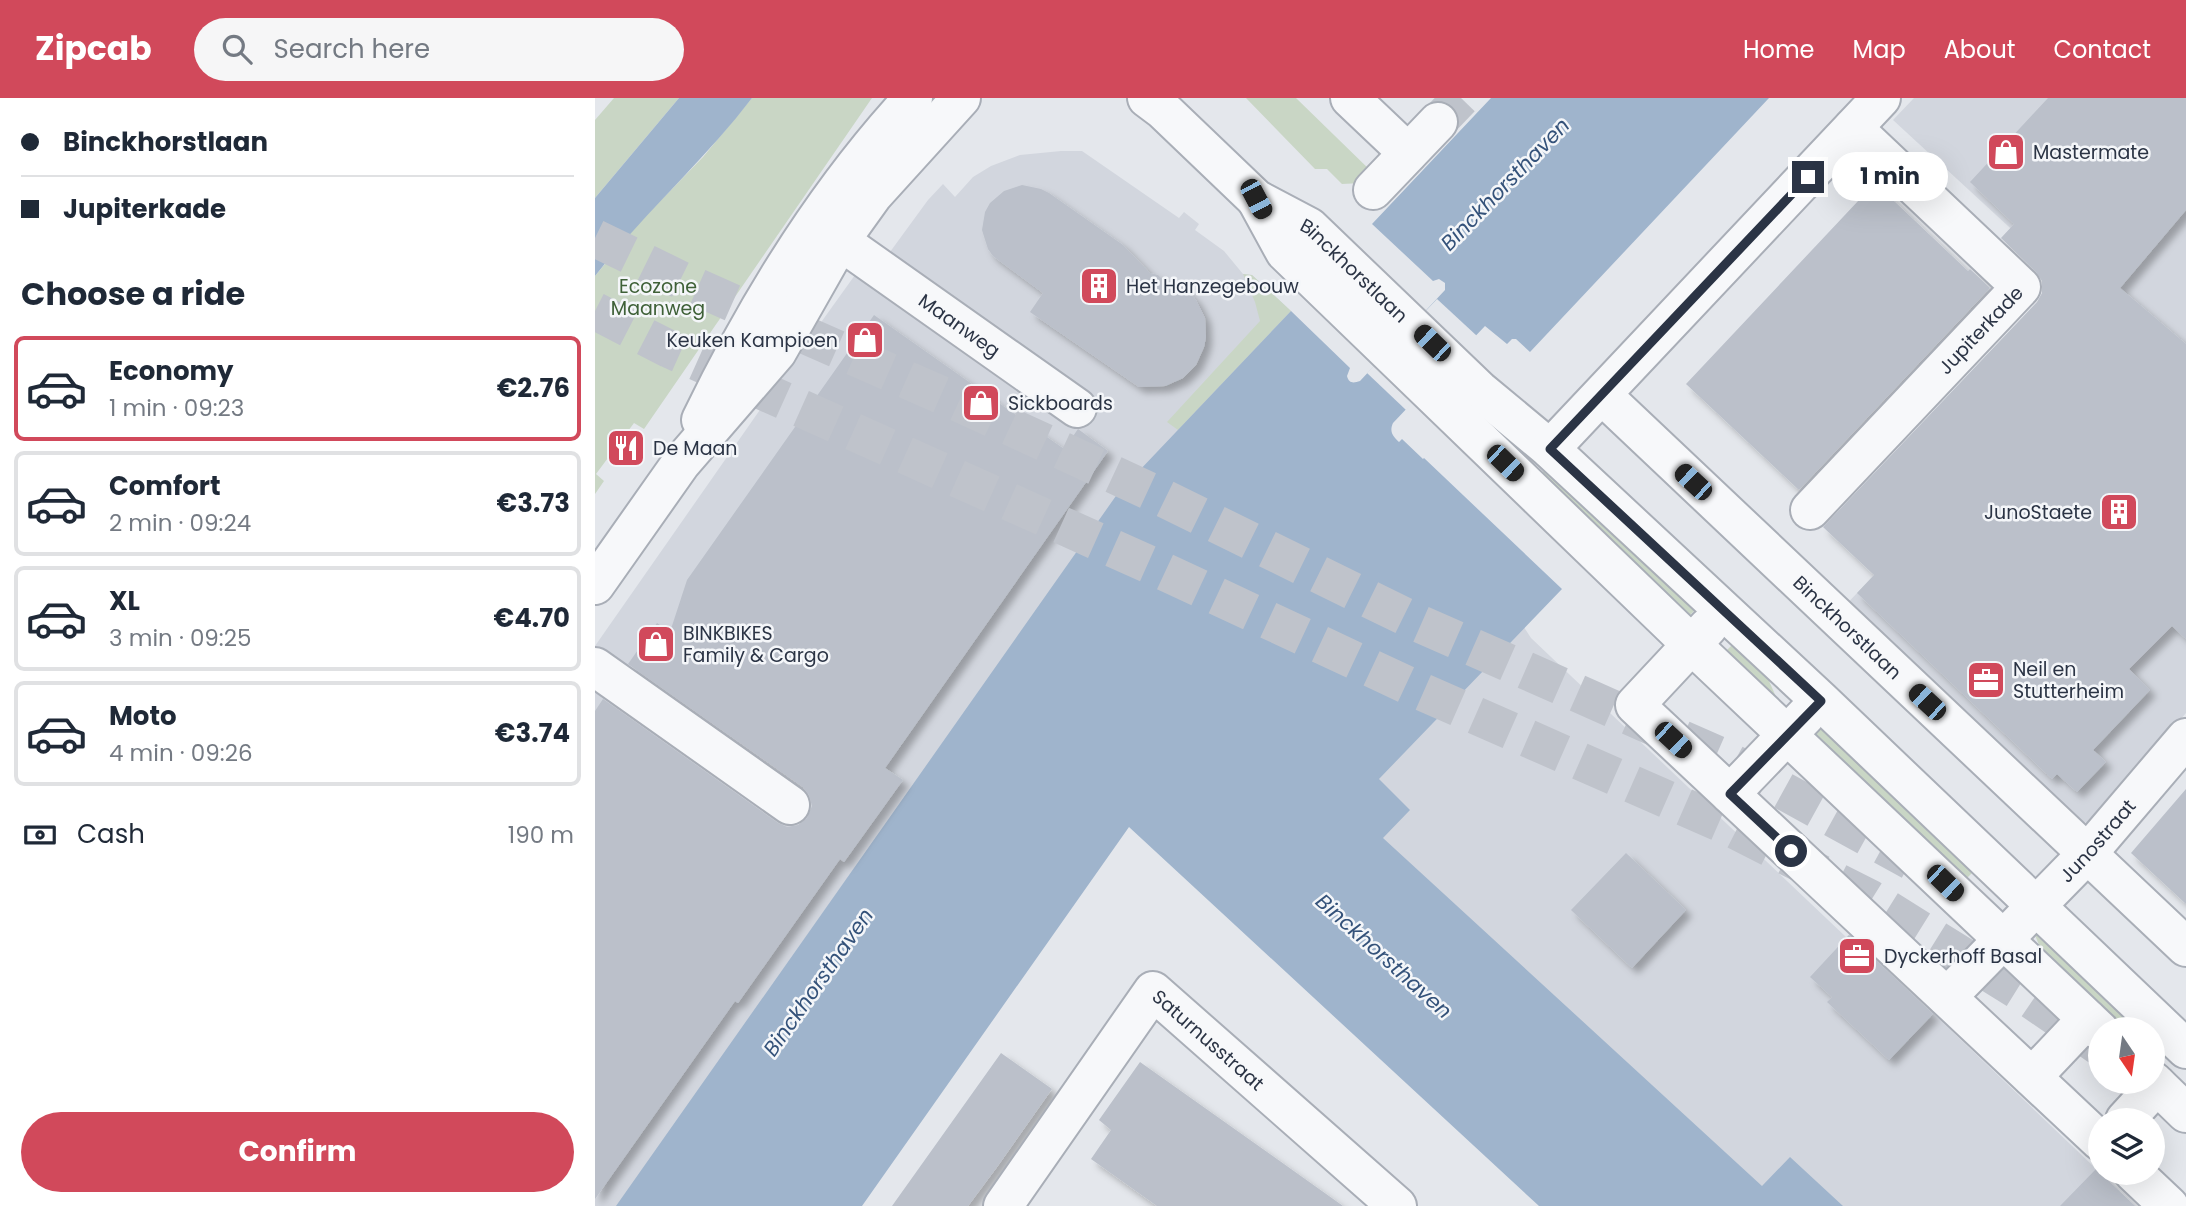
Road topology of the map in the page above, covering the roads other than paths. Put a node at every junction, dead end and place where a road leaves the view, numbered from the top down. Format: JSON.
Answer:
{"nodes":[{"id":1,"x":913,"y":98,"type":"edge"},
{"id":2,"x":961,"y":98,"type":"edge"},
{"id":3,"x":1350,"y":98,"type":"edge"},
{"id":4,"x":1881,"y":98,"type":"edge"},
{"id":5,"x":1155,"y":102,"type":"edge"},
{"id":6,"x":1438,"y":122,"type":"tunnel mouth"},
{"id":7,"x":1853,"y":128,"type":"junction"},
{"id":8,"x":1400,"y":146,"type":"junction"},
{"id":9,"x":872,"y":170,"type":"junction"},
{"id":10,"x":1373,"y":190,"type":"dead end"},
{"id":11,"x":827,"y":232,"type":"junction"},
{"id":12,"x":1439,"y":375,"type":"junction"},
{"id":13,"x":1602,"y":395,"type":"junction"},
{"id":14,"x":1077,"y":408,"type":"dead end"},
{"id":15,"x":1550,"y":449,"type":"junction"},
{"id":16,"x":1810,"y":510,"type":"dead end"},
{"id":17,"x":595,"y":585,"type":"edge"},
{"id":18,"x":1724,"y":610,"type":"junction"},
{"id":19,"x":1691,"y":644,"type":"junction"},
{"id":20,"x":595,"y":667,"type":"edge"},
{"id":21,"x":1821,"y":701,"type":"junction"},
{"id":22,"x":1788,"y":734,"type":"junction"},
{"id":23,"x":2186,"y":738,"type":"edge"},
{"id":24,"x":1730,"y":794,"type":"junction"},
{"id":25,"x":790,"y":804,"type":"dead end"},
{"id":26,"x":2087,"y":853,"type":"junction"},
{"id":27,"x":2035,"y":906,"type":"junction"},
{"id":28,"x":2004,"y":939,"type":"junction"},
{"id":29,"x":2186,"y":947,"type":"edge"},
{"id":30,"x":1947,"y":997,"type":"junction"},
{"id":31,"x":2088,"y":1019,"type":"edge"},
{"id":32,"x":2088,"y":1030,"type":"edge"},
{"id":33,"x":2186,"y":1049,"type":"edge"},
{"id":34,"x":2032,"y":1077,"type":"junction"},
{"id":35,"x":2165,"y":1093,"type":"edge"},
{"id":36,"x":2146,"y":1094,"type":"edge"},
{"id":37,"x":2135,"y":1108,"type":"edge"},
{"id":38,"x":2186,"y":1113,"type":"edge"},
{"id":39,"x":2088,"y":1130,"type":"edge"},
{"id":40,"x":2147,"y":1185,"type":"edge"},
{"id":41,"x":1003,"y":1206,"type":"edge"},
{"id":42,"x":1397,"y":1206,"type":"edge"},
{"id":43,"x":2169,"y":1206,"type":"edge"}],
"edges":[{"from":1,"to":9,"type":"street"},
{"from":2,"to":9,"type":"street"},
{"from":3,"to":8,"type":"street"},
{"from":4,"to":7,"type":"street"},
{"from":5,"to":12,"type":"street","name":"Binckhorstlaan"},
{"from":6,"to":8,"type":"street"},
{"from":7,"to":13,"type":"street"},
{"from":7,"to":16,"type":"street","name":"Jupiterkade"},
{"from":8,"to":10,"type":"street"},
{"from":9,"to":11,"type":"street"},
{"from":11,"to":14,"type":"street","name":"Maanweg"},
{"from":11,"to":17,"type":"street"},
{"from":12,"to":15,"type":"street","name":"Binckhorstlaan"},
{"from":12,"to":19,"type":"street","name":"Binckhorstlaan"},
{"from":13,"to":15,"type":"street"},
{"from":13,"to":26,"type":"street","name":"Binckhorstlaan"},
{"from":15,"to":18,"type":"street","name":"Binckhorstlaan"},
{"from":18,"to":19,"type":"street"},
{"from":18,"to":21,"type":"street","name":"Binckhorstlaan"},
{"from":19,"to":22,"type":"street","name":"Binckhorstlaan"},
{"from":19,"to":24,"type":"street"},
{"from":20,"to":25,"type":"street"},
{"from":21,"to":22,"type":"street"},
{"from":21,"to":27,"type":"street","name":"Binckhorstlaan"},
{"from":22,"to":24,"type":"street"},
{"from":22,"to":28,"type":"street","name":"Binckhorstlaan"},
{"from":23,"to":26,"type":"street","name":"Junostraat"},
{"from":24,"to":30,"type":"street"},
{"from":26,"to":27,"type":"street","name":"Junostraat"},
{"from":26,"to":29,"type":"street","name":"Binckhorstlaan"},
{"from":27,"to":28,"type":"street","name":"Junostraat"},
{"from":27,"to":33,"type":"street","name":"Binckhorstlaan"},
{"from":28,"to":30,"type":"street"},
{"from":28,"to":31,"type":"street","name":"Binckhorstlaan"},
{"from":30,"to":34,"type":"street"},
{"from":32,"to":34,"type":"street","name":"Binckhorstlaan"},
{"from":34,"to":39,"type":"street"},
{"from":35,"to":38,"type":"street"},
{"from":36,"to":37,"type":"street"},
{"from":40,"to":43,"type":"street"},
{"from":41,"to":42,"type":"street","name":"Saturnusstraat"}]}
